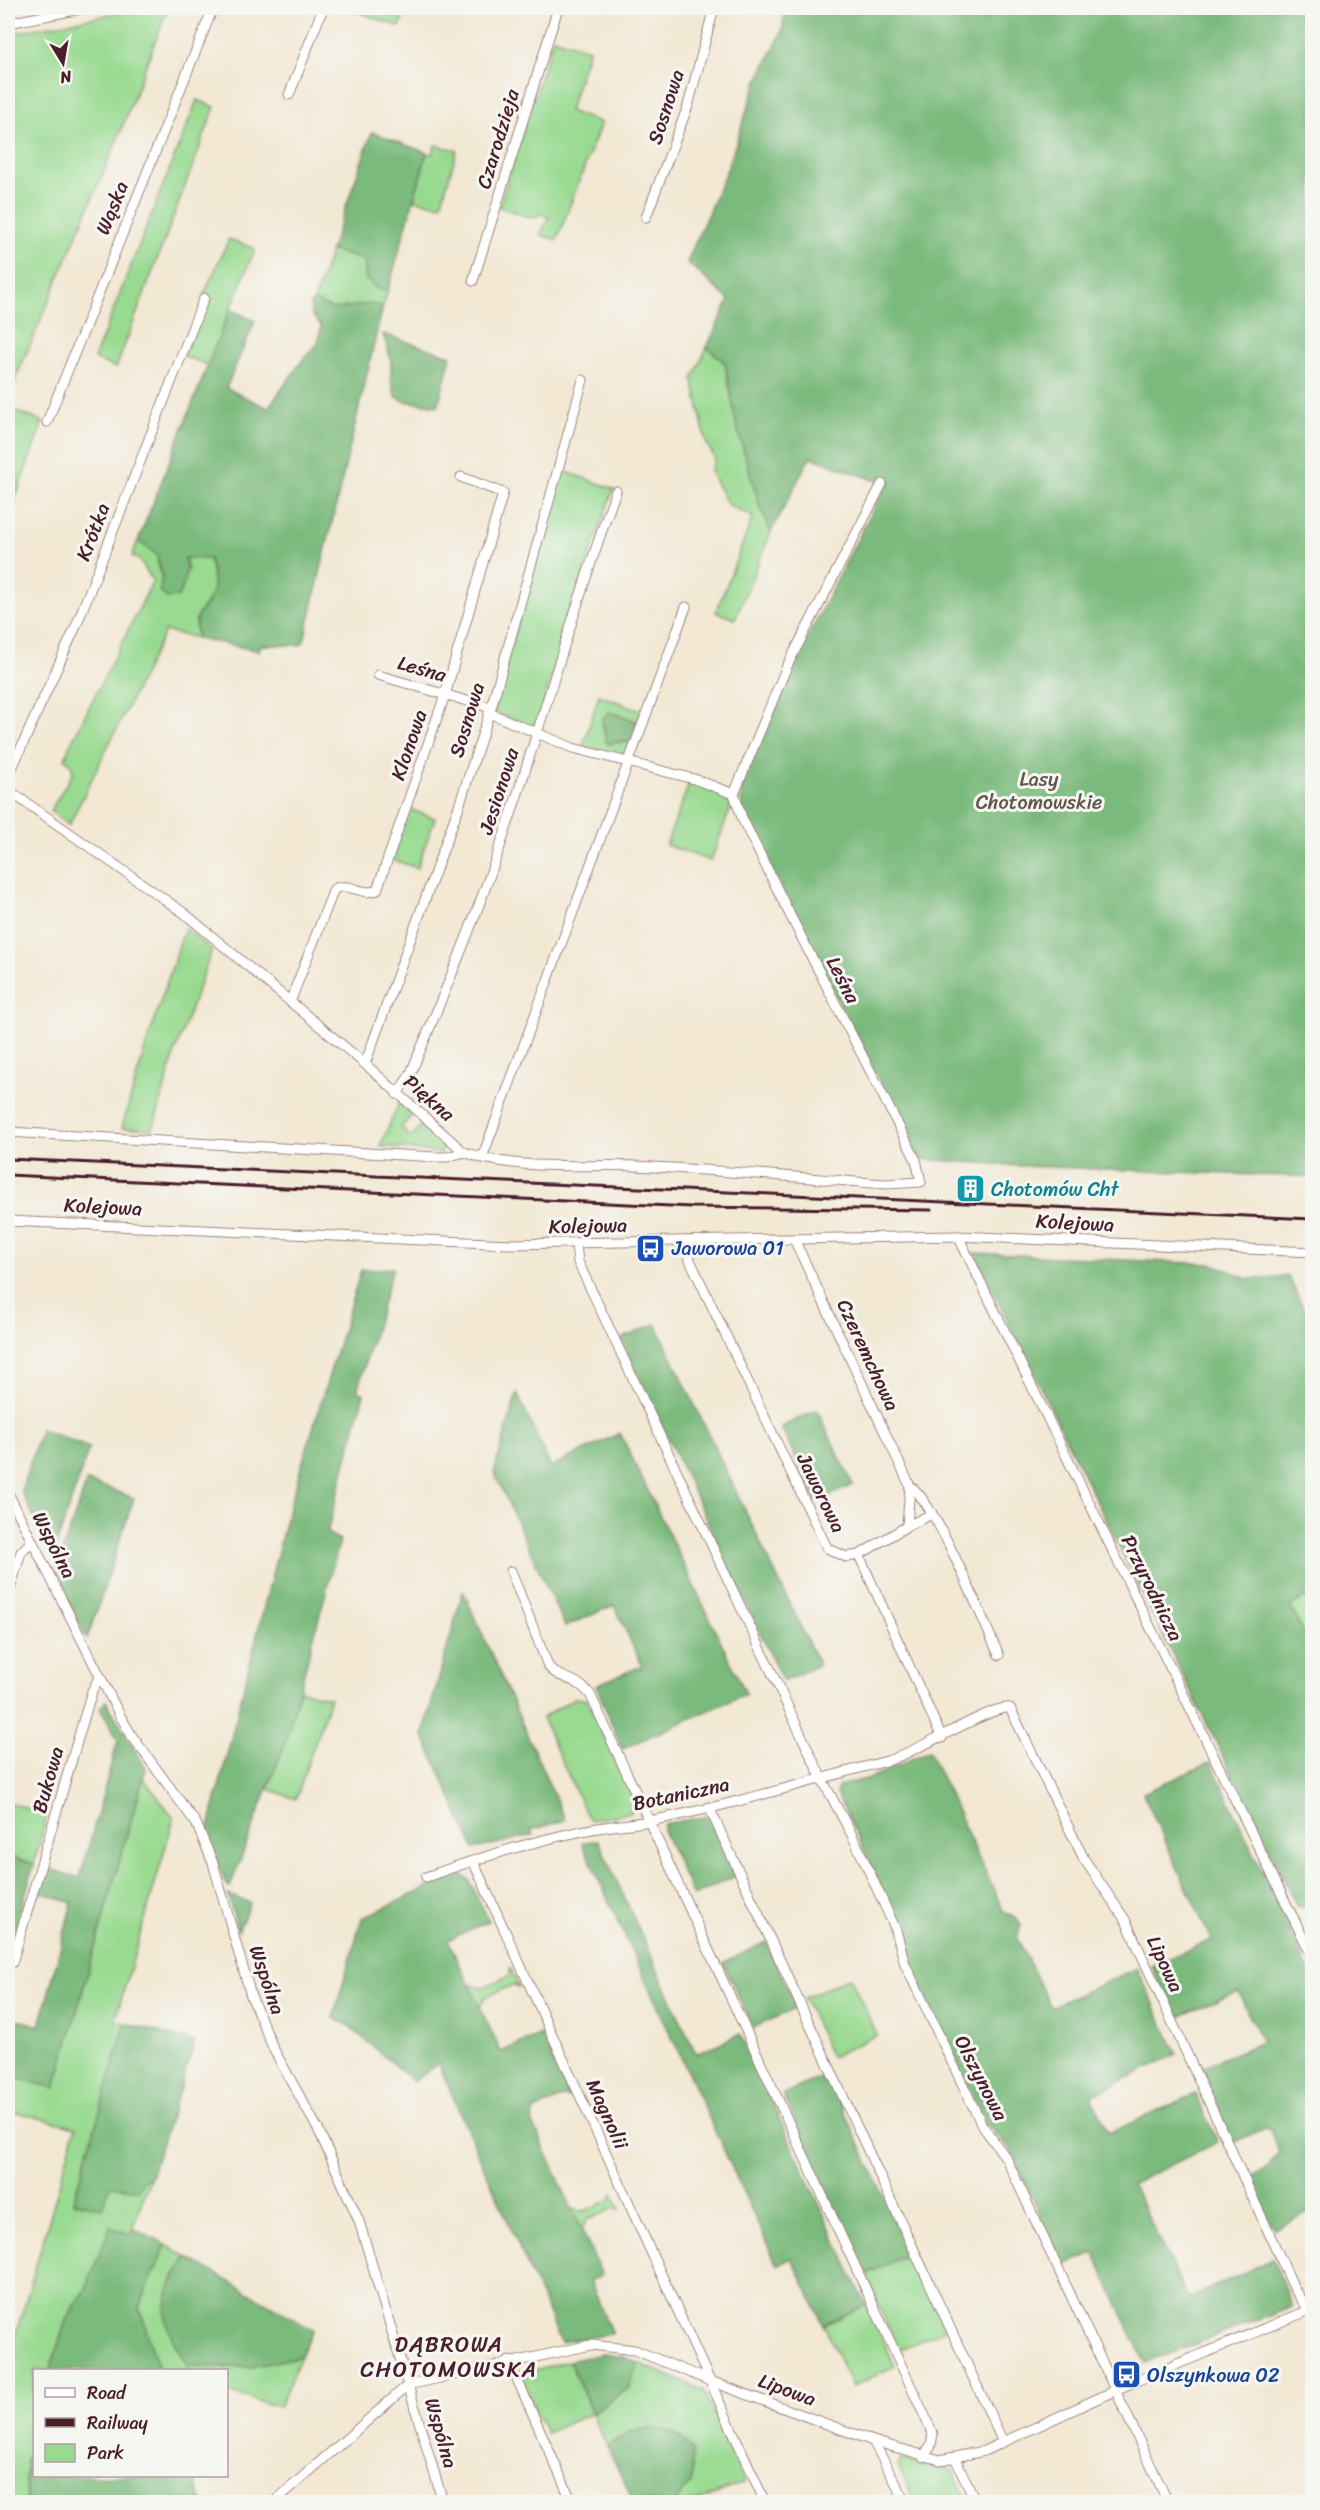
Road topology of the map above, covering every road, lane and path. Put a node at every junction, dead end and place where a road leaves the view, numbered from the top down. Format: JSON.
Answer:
{"nodes":[{"id":1,"x":86,"y":8,"type":"edge"},
{"id":2,"x":213,"y":8,"type":"edge"},
{"id":3,"x":323,"y":8,"type":"edge"},
{"id":4,"x":558,"y":8,"type":"edge"},
{"id":5,"x":714,"y":8,"type":"edge"},
{"id":6,"x":8,"y":23,"type":"edge"},
{"id":7,"x":289,"y":95,"type":"dead end"},
{"id":8,"x":646,"y":217,"type":"dead end"},
{"id":9,"x":473,"y":281,"type":"dead end"},
{"id":10,"x":204,"y":298,"type":"dead end"},
{"id":11,"x":583,"y":380,"type":"dead end"},
{"id":12,"x":47,"y":422,"type":"dead end"},
{"id":13,"x":461,"y":477,"type":"dead end"},
{"id":14,"x":882,"y":484,"type":"dead end"},
{"id":15,"x":616,"y":491,"type":"dead end"},
{"id":16,"x":686,"y":608,"type":"dead end"},
{"id":17,"x":378,"y":675,"type":"dead end"},
{"id":18,"x":445,"y":695,"type":"junction"},
{"id":19,"x":490,"y":710,"type":"junction"},
{"id":20,"x":537,"y":732,"type":"junction"},
{"id":21,"x":627,"y":764,"type":"junction"},
{"id":22,"x":8,"y":777,"type":"edge"},
{"id":23,"x":8,"y":790,"type":"edge"},
{"id":24,"x":734,"y":794,"type":"junction"},
{"id":25,"x":290,"y":1002,"type":"junction"},
{"id":26,"x":364,"y":1064,"type":"junction"},
{"id":27,"x":397,"y":1094,"type":"junction"},
{"id":28,"x":8,"y":1132,"type":"edge"},
{"id":29,"x":464,"y":1152,"type":"junction"},
{"id":30,"x":482,"y":1158,"type":"junction"},
{"id":31,"x":921,"y":1182,"type":"joint"},
{"id":32,"x":8,"y":1221,"type":"edge"},
{"id":33,"x":958,"y":1236,"type":"junction"},
{"id":34,"x":794,"y":1239,"type":"junction"},
{"id":35,"x":685,"y":1242,"type":"junction"},
{"id":36,"x":576,"y":1245,"type":"junction"},
{"id":37,"x":1312,"y":1252,"type":"edge"},
{"id":38,"x":910,"y":1486,"type":"junction"},
{"id":39,"x":8,"y":1493,"type":"edge"},
{"id":40,"x":932,"y":1514,"type":"junction"},
{"id":41,"x":908,"y":1526,"type":"junction"},
{"id":42,"x":32,"y":1541,"type":"junction"},
{"id":43,"x":859,"y":1555,"type":"junction"},
{"id":44,"x":511,"y":1571,"type":"dead end"},
{"id":45,"x":8,"y":1596,"type":"edge"},
{"id":46,"x":999,"y":1655,"type":"dead end"},
{"id":47,"x":100,"y":1676,"type":"junction"},
{"id":48,"x":942,"y":1738,"type":"junction"},
{"id":49,"x":822,"y":1779,"type":"junction"},
{"id":50,"x":709,"y":1807,"type":"junction"},
{"id":51,"x":650,"y":1821,"type":"junction"},
{"id":52,"x":473,"y":1861,"type":"junction"},
{"id":53,"x":426,"y":1877,"type":"dead end"},
{"id":54,"x":1312,"y":1956,"type":"edge"},
{"id":55,"x":12,"y":1963,"type":"dead end"},
{"id":56,"x":1311,"y":2309,"type":"edge"},
{"id":57,"x":509,"y":2361,"type":"junction"},
{"id":58,"x":710,"y":2381,"type":"junction"},
{"id":59,"x":408,"y":2385,"type":"junction"},
{"id":60,"x":1117,"y":2390,"type":"junction"},
{"id":61,"x":873,"y":2440,"type":"junction"},
{"id":62,"x":1003,"y":2442,"type":"junction"},
{"id":63,"x":923,"y":2457,"type":"junction"},
{"id":64,"x":955,"y":2458,"type":"junction"},
{"id":65,"x":274,"y":2502,"type":"edge"},
{"id":66,"x":443,"y":2502,"type":"edge"},
{"id":67,"x":572,"y":2502,"type":"edge"},
{"id":68,"x":765,"y":2502,"type":"edge"},
{"id":69,"x":906,"y":2502,"type":"edge"},
{"id":70,"x":976,"y":2502,"type":"edge"},
{"id":71,"x":1168,"y":2502,"type":"edge"}],
"edges":[{"from":1,"to":6,"type":"street"},
{"from":2,"to":12,"type":"street","name":"Wąska"},
{"from":3,"to":7,"type":"street"},
{"from":4,"to":9,"type":"street","name":"Czarodzieja"},
{"from":5,"to":8,"type":"street","name":"Sosnowa"},
{"from":10,"to":22,"type":"street","name":"Krótka"},
{"from":11,"to":19,"type":"street","name":"Sosnowa"},
{"from":13,"to":18,"type":"street","name":"Klonowa"},
{"from":14,"to":24,"type":"street"},
{"from":15,"to":20,"type":"street","name":"Jesionowa"},
{"from":16,"to":21,"type":"street"},
{"from":17,"to":18,"type":"street","name":"Leśna"},
{"from":18,"to":19,"type":"street","name":"Leśna"},
{"from":18,"to":25,"type":"street","name":"Klonowa"},
{"from":19,"to":20,"type":"street","name":"Leśna"},
{"from":19,"to":26,"type":"street","name":"Sosnowa"},
{"from":20,"to":21,"type":"street","name":"Leśna"},
{"from":20,"to":27,"type":"street","name":"Jesionowa"},
{"from":21,"to":24,"type":"street","name":"Leśna"},
{"from":21,"to":30,"type":"street"},
{"from":23,"to":25,"type":"street","name":"Piękna"},
{"from":24,"to":31,"type":"street","name":"Leśna"},
{"from":25,"to":26,"type":"street","name":"Piękna"},
{"from":26,"to":27,"type":"street","name":"Piękna"},
{"from":27,"to":29,"type":"street","name":"Piękna"},
{"from":28,"to":29,"type":"street"},
{"from":29,"to":30,"type":"street","name":"Piękna"},
{"from":30,"to":31,"type":"street","name":"Piękna"},
{"from":32,"to":36,"type":"street","name":"Kolejowa"},
{"from":33,"to":34,"type":"street","name":"Kolejowa"},
{"from":33,"to":37,"type":"street","name":"Kolejowa"},
{"from":33,"to":54,"type":"street","name":"Przyrodnicza"},
{"from":34,"to":35,"type":"street","name":"Kolejowa"},
{"from":34,"to":38,"type":"street","name":"Czeremchowa"},
{"from":35,"to":36,"type":"street","name":"Kolejowa"},
{"from":35,"to":43,"type":"street","name":"Jaworowa"},
{"from":36,"to":49,"type":"street","name":"Olszynowa"},
{"from":38,"to":40,"type":"street","name":"Czeremchowa"},
{"from":38,"to":41,"type":"street","name":"Czeremchowa"},
{"from":39,"to":42,"type":"street","name":"Wspólna"},
{"from":40,"to":41,"type":"street"},
{"from":40,"to":46,"type":"street","name":"Czeremchowa"},
{"from":41,"to":43,"type":"street"},
{"from":42,"to":45,"type":"street"},
{"from":42,"to":47,"type":"street","name":"Wspólna"},
{"from":43,"to":48,"type":"street"},
{"from":44,"to":51,"type":"street"},
{"from":47,"to":55,"type":"street","name":"Bukowa"},
{"from":47,"to":59,"type":"street","name":"Wspólna"},
{"from":48,"to":49,"type":"street","name":"Botaniczna"},
{"from":48,"to":56,"type":"street","name":"Lipowa"},
{"from":49,"to":50,"type":"street","name":"Botaniczna"},
{"from":49,"to":60,"type":"street","name":"Olszynowa"},
{"from":50,"to":51,"type":"street","name":"Botaniczna"},
{"from":50,"to":62,"type":"street"},
{"from":51,"to":52,"type":"street","name":"Botaniczna"},
{"from":51,"to":63,"type":"street"},
{"from":52,"to":53,"type":"street","name":"Botaniczna"},
{"from":52,"to":58,"type":"street","name":"Magnolii"},
{"from":56,"to":60,"type":"street","name":"Lipowa"},
{"from":57,"to":58,"type":"street","name":"Lipowa"},
{"from":57,"to":59,"type":"street","name":"Lipowa"},
{"from":57,"to":67,"type":"street"},
{"from":58,"to":61,"type":"street","name":"Lipowa"},
{"from":58,"to":68,"type":"street","name":"Magnolii"},
{"from":59,"to":65,"type":"street","name":"Lipowa"},
{"from":59,"to":66,"type":"street","name":"Wspólna"},
{"from":60,"to":62,"type":"street","name":"Lipowa"},
{"from":60,"to":71,"type":"street","name":"Olszynowa"},
{"from":61,"to":63,"type":"street","name":"Lipowa"},
{"from":61,"to":69,"type":"street"},
{"from":62,"to":64,"type":"street","name":"Lipowa"},
{"from":63,"to":64,"type":"street","name":"Lipowa"},
{"from":64,"to":70,"type":"street"}]}
